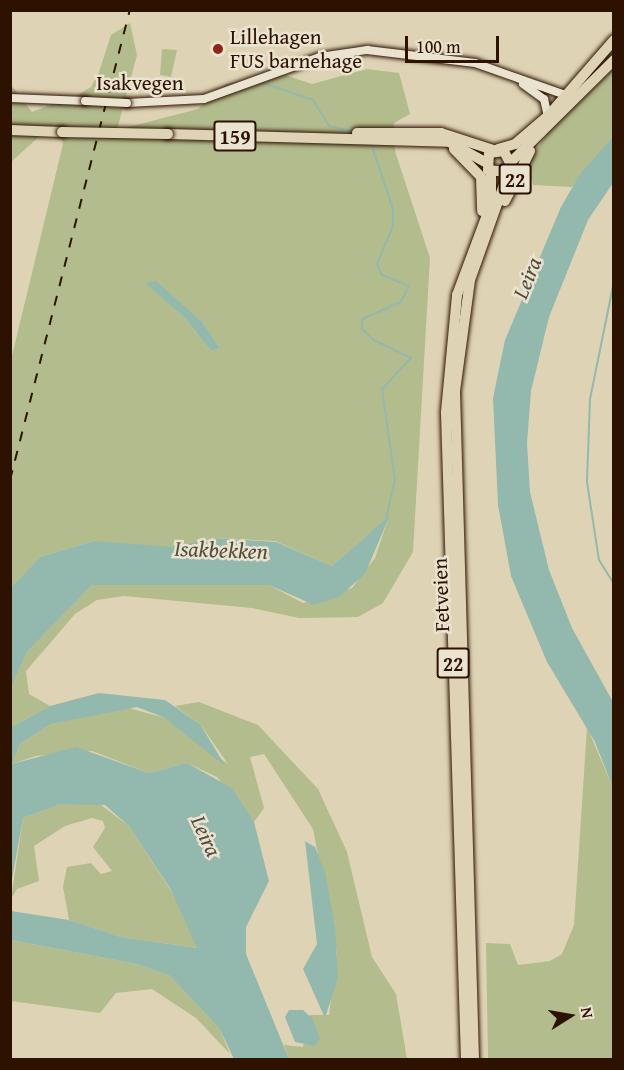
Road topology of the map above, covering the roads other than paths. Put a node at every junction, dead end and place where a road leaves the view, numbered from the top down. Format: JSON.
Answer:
{"nodes":[{"id":1,"x":614,"y":40,"type":"edge"},
{"id":2,"x":614,"y":60,"type":"edge"},
{"id":3,"x":511,"y":75,"type":"junction"},
{"id":4,"x":568,"y":96,"type":"junction"},
{"id":5,"x":10,"y":98,"type":"edge"},
{"id":6,"x":548,"y":116,"type":"junction"},
{"id":7,"x":547,"y":129,"type":"junction"},
{"id":8,"x":10,"y":130,"type":"edge"},
{"id":9,"x":302,"y":137,"type":"junction"},
{"id":10,"x":428,"y":142,"type":"junction"},
{"id":11,"x":495,"y":150,"type":"junction"},
{"id":12,"x":485,"y":162,"type":"junction"},
{"id":13,"x":509,"y":167,"type":"junction"},
{"id":14,"x":491,"y":173,"type":"junction"},
{"id":15,"x":482,"y":230,"type":"junction"},
{"id":16,"x":466,"y":1059,"type":"edge"},
{"id":17,"x":474,"y":1059,"type":"edge"}],
"edges":[{"from":1,"to":4,"type":"highway","number":"22"},
{"from":2,"to":7,"type":"highway","name":"Fetveien","number":"22"},
{"from":3,"to":4,"type":"street","name":"Isakvegen"},
{"from":3,"to":5,"type":"street","name":"Isakvegen","bridge":true},
{"from":3,"to":6,"type":"street","name":"Isakvegen"},
{"from":4,"to":6,"type":"highway","number":"22"},
{"from":6,"to":11,"type":"highway","number":"22"},
{"from":7,"to":13,"type":"highway","name":"Fetveien","number":"22"},
{"from":7,"to":15,"type":"highway","number":"22"},
{"from":8,"to":9,"type":"highway","number":"159","bridge":true},
{"from":9,"to":10,"type":"highway","number":"159"},
{"from":9,"to":11,"type":"highway","number":"159"},
{"from":10,"to":12,"type":"highway","number":"159"},
{"from":10,"to":15,"type":"highway","number":"159"},
{"from":11,"to":12,"type":"highway","number":"22"},
{"from":11,"to":13,"type":"highway","number":"22"},
{"from":12,"to":14,"type":"highway","number":"22"},
{"from":13,"to":14,"type":"highway","number":"22"},
{"from":13,"to":15,"type":"highway","name":"Fetveien","number":"22"},
{"from":14,"to":15,"type":"highway","name":"Fetveien","number":"22"},
{"from":15,"to":16,"type":"highway","name":"Fetveien","number":"22"},
{"from":15,"to":17,"type":"highway","name":"Fetveien","number":"22"}]}
